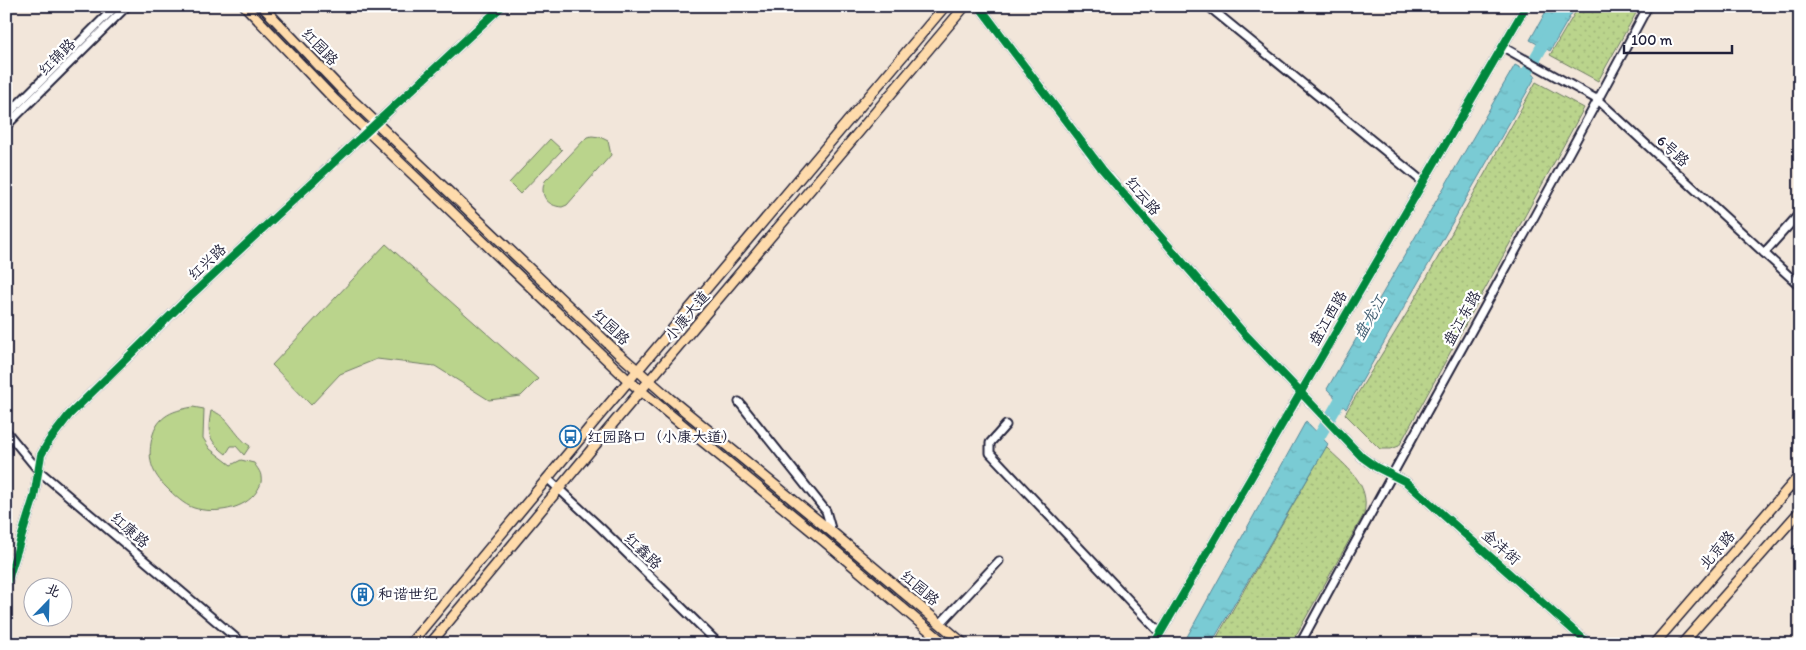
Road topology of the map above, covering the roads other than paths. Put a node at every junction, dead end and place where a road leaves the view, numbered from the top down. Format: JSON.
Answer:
{"nodes":[{"id":1,"x":116,"y":6,"type":"edge"},
{"id":2,"x":126,"y":6,"type":"edge"},
{"id":3,"x":245,"y":6,"type":"edge"},
{"id":4,"x":262,"y":6,"type":"edge"},
{"id":5,"x":502,"y":6,"type":"edge"},
{"id":6,"x":944,"y":6,"type":"edge"},
{"id":7,"x":965,"y":6,"type":"edge"},
{"id":8,"x":979,"y":6,"type":"edge"},
{"id":9,"x":1208,"y":6,"type":"edge"},
{"id":10,"x":1526,"y":6,"type":"edge"},
{"id":11,"x":1648,"y":6,"type":"edge"},
{"id":12,"x":1503,"y":46,"type":"junction"},
{"id":13,"x":1598,"y":100,"type":"junction"},
{"id":14,"x":6,"y":116,"type":"edge"},
{"id":15,"x":378,"y":123,"type":"junction"},
{"id":16,"x":6,"y":126,"type":"edge"},
{"id":17,"x":368,"y":131,"type":"junction"},
{"id":18,"x":1423,"y":182,"type":"junction"},
{"id":19,"x":1800,"y":213,"type":"edge"},
{"id":20,"x":1764,"y":253,"type":"junction"},
{"id":21,"x":1800,"y":286,"type":"edge"},
{"id":22,"x":638,"y":370,"type":"junction"},
{"id":23,"x":650,"y":380,"type":"junction"},
{"id":24,"x":629,"y":381,"type":"junction"},
{"id":25,"x":640,"y":391,"type":"junction"},
{"id":26,"x":1300,"y":392,"type":"junction"},
{"id":27,"x":739,"y":402,"type":"dead end"},
{"id":28,"x":1006,"y":425,"type":"dead end"},
{"id":29,"x":6,"y":431,"type":"edge"},
{"id":30,"x":1362,"y":457,"type":"joint"},
{"id":31,"x":38,"y":470,"type":"junction"},
{"id":32,"x":1391,"y":474,"type":"junction"},
{"id":33,"x":1800,"y":475,"type":"edge"},
{"id":34,"x":547,"y":478,"type":"junction"},
{"id":35,"x":559,"y":488,"type":"junction"},
{"id":36,"x":1800,"y":510,"type":"edge"},
{"id":37,"x":832,"y":532,"type":"junction"},
{"id":38,"x":999,"y":560,"type":"dead end"},
{"id":39,"x":6,"y":586,"type":"edge"},
{"id":40,"x":940,"y":624,"type":"junction"},
{"id":41,"x":1160,"y":633,"type":"junction"},
{"id":42,"x":934,"y":635,"type":"junction"},
{"id":43,"x":243,"y":644,"type":"edge"},
{"id":44,"x":410,"y":644,"type":"edge"},
{"id":45,"x":430,"y":644,"type":"edge"},
{"id":46,"x":719,"y":644,"type":"edge"},
{"id":47,"x":927,"y":644,"type":"edge"},
{"id":48,"x":945,"y":644,"type":"edge"},
{"id":49,"x":964,"y":644,"type":"edge"},
{"id":50,"x":1154,"y":644,"type":"edge"},
{"id":51,"x":1300,"y":644,"type":"edge"},
{"id":52,"x":1589,"y":644,"type":"edge"},
{"id":53,"x":1654,"y":644,"type":"edge"},
{"id":54,"x":1682,"y":644,"type":"edge"}],
"edges":[{"from":1,"to":14,"type":"street","name":"红锦路"},
{"from":2,"to":16,"type":"street","name":"红锦路"},
{"from":3,"to":17,"type":"main road","name":"红园路"},
{"from":4,"to":15,"type":"main road","name":"红园路"},
{"from":5,"to":15,"type":"street","name":"红兴路"},
{"from":6,"to":22,"type":"main road","name":"小康大道"},
{"from":7,"to":23,"type":"main road","name":"小康大道"},
{"from":8,"to":26,"type":"street","name":"红云路"},
{"from":9,"to":18,"type":"street"},
{"from":10,"to":12,"type":"street","name":"盘江西路"},
{"from":11,"to":13,"type":"street","name":"盘江东路"},
{"from":12,"to":13,"type":"street","name":"6号路"},
{"from":12,"to":18,"type":"street","name":"盘江西路"},
{"from":13,"to":20,"type":"street","name":"6号路"},
{"from":13,"to":32,"type":"street","name":"盘江东路"},
{"from":15,"to":17,"type":"street","name":"红兴路"},
{"from":15,"to":22,"type":"main road","name":"红园路"},
{"from":17,"to":24,"type":"main road","name":"红园路"},
{"from":17,"to":31,"type":"street","name":"红兴路"},
{"from":18,"to":26,"type":"street","name":"盘江西路"},
{"from":19,"to":20,"type":"street"},
{"from":20,"to":21,"type":"street","name":"6号路"},
{"from":22,"to":23,"type":"main road","name":"红园路"},
{"from":22,"to":24,"type":"main road","name":"小康大道"},
{"from":23,"to":25,"type":"main road","name":"小康大道"},
{"from":23,"to":37,"type":"main road","name":"红园路"},
{"from":24,"to":25,"type":"main road","name":"红园路"},
{"from":24,"to":34,"type":"main road","name":"小康大道"},
{"from":25,"to":35,"type":"main road","name":"小康大道"},
{"from":25,"to":42,"type":"main road","name":"红园路"},
{"from":26,"to":30,"type":"street","name":"红云路"},
{"from":26,"to":41,"type":"street","name":"盘江西路"},
{"from":27,"to":37,"type":"street"},
{"from":28,"to":41,"type":"street"},
{"from":29,"to":31,"type":"street","name":"红康路"},
{"from":30,"to":32,"type":"street","name":"金沣街"},
{"from":31,"to":39,"type":"street","name":"红兴路"},
{"from":31,"to":43,"type":"street","name":"红康路"},
{"from":32,"to":51,"type":"street","name":"盘江东路"},
{"from":32,"to":52,"type":"street","name":"金沣街"},
{"from":33,"to":53,"type":"main road","name":"北京路"},
{"from":34,"to":35,"type":"street","name":"红鑫路"},
{"from":34,"to":44,"type":"main road","name":"小康大道"},
{"from":35,"to":45,"type":"main road","name":"小康大道"},
{"from":35,"to":46,"type":"street","name":"红鑫路"},
{"from":36,"to":54,"type":"main road"},
{"from":37,"to":40,"type":"main road","name":"红园路"},
{"from":38,"to":40,"type":"street"},
{"from":40,"to":49,"type":"main road","name":"红园路"},
{"from":41,"to":50,"type":"street","name":"盘江西路"},
{"from":42,"to":47,"type":"street"},
{"from":42,"to":48,"type":"main road","name":"红园路"}]}
